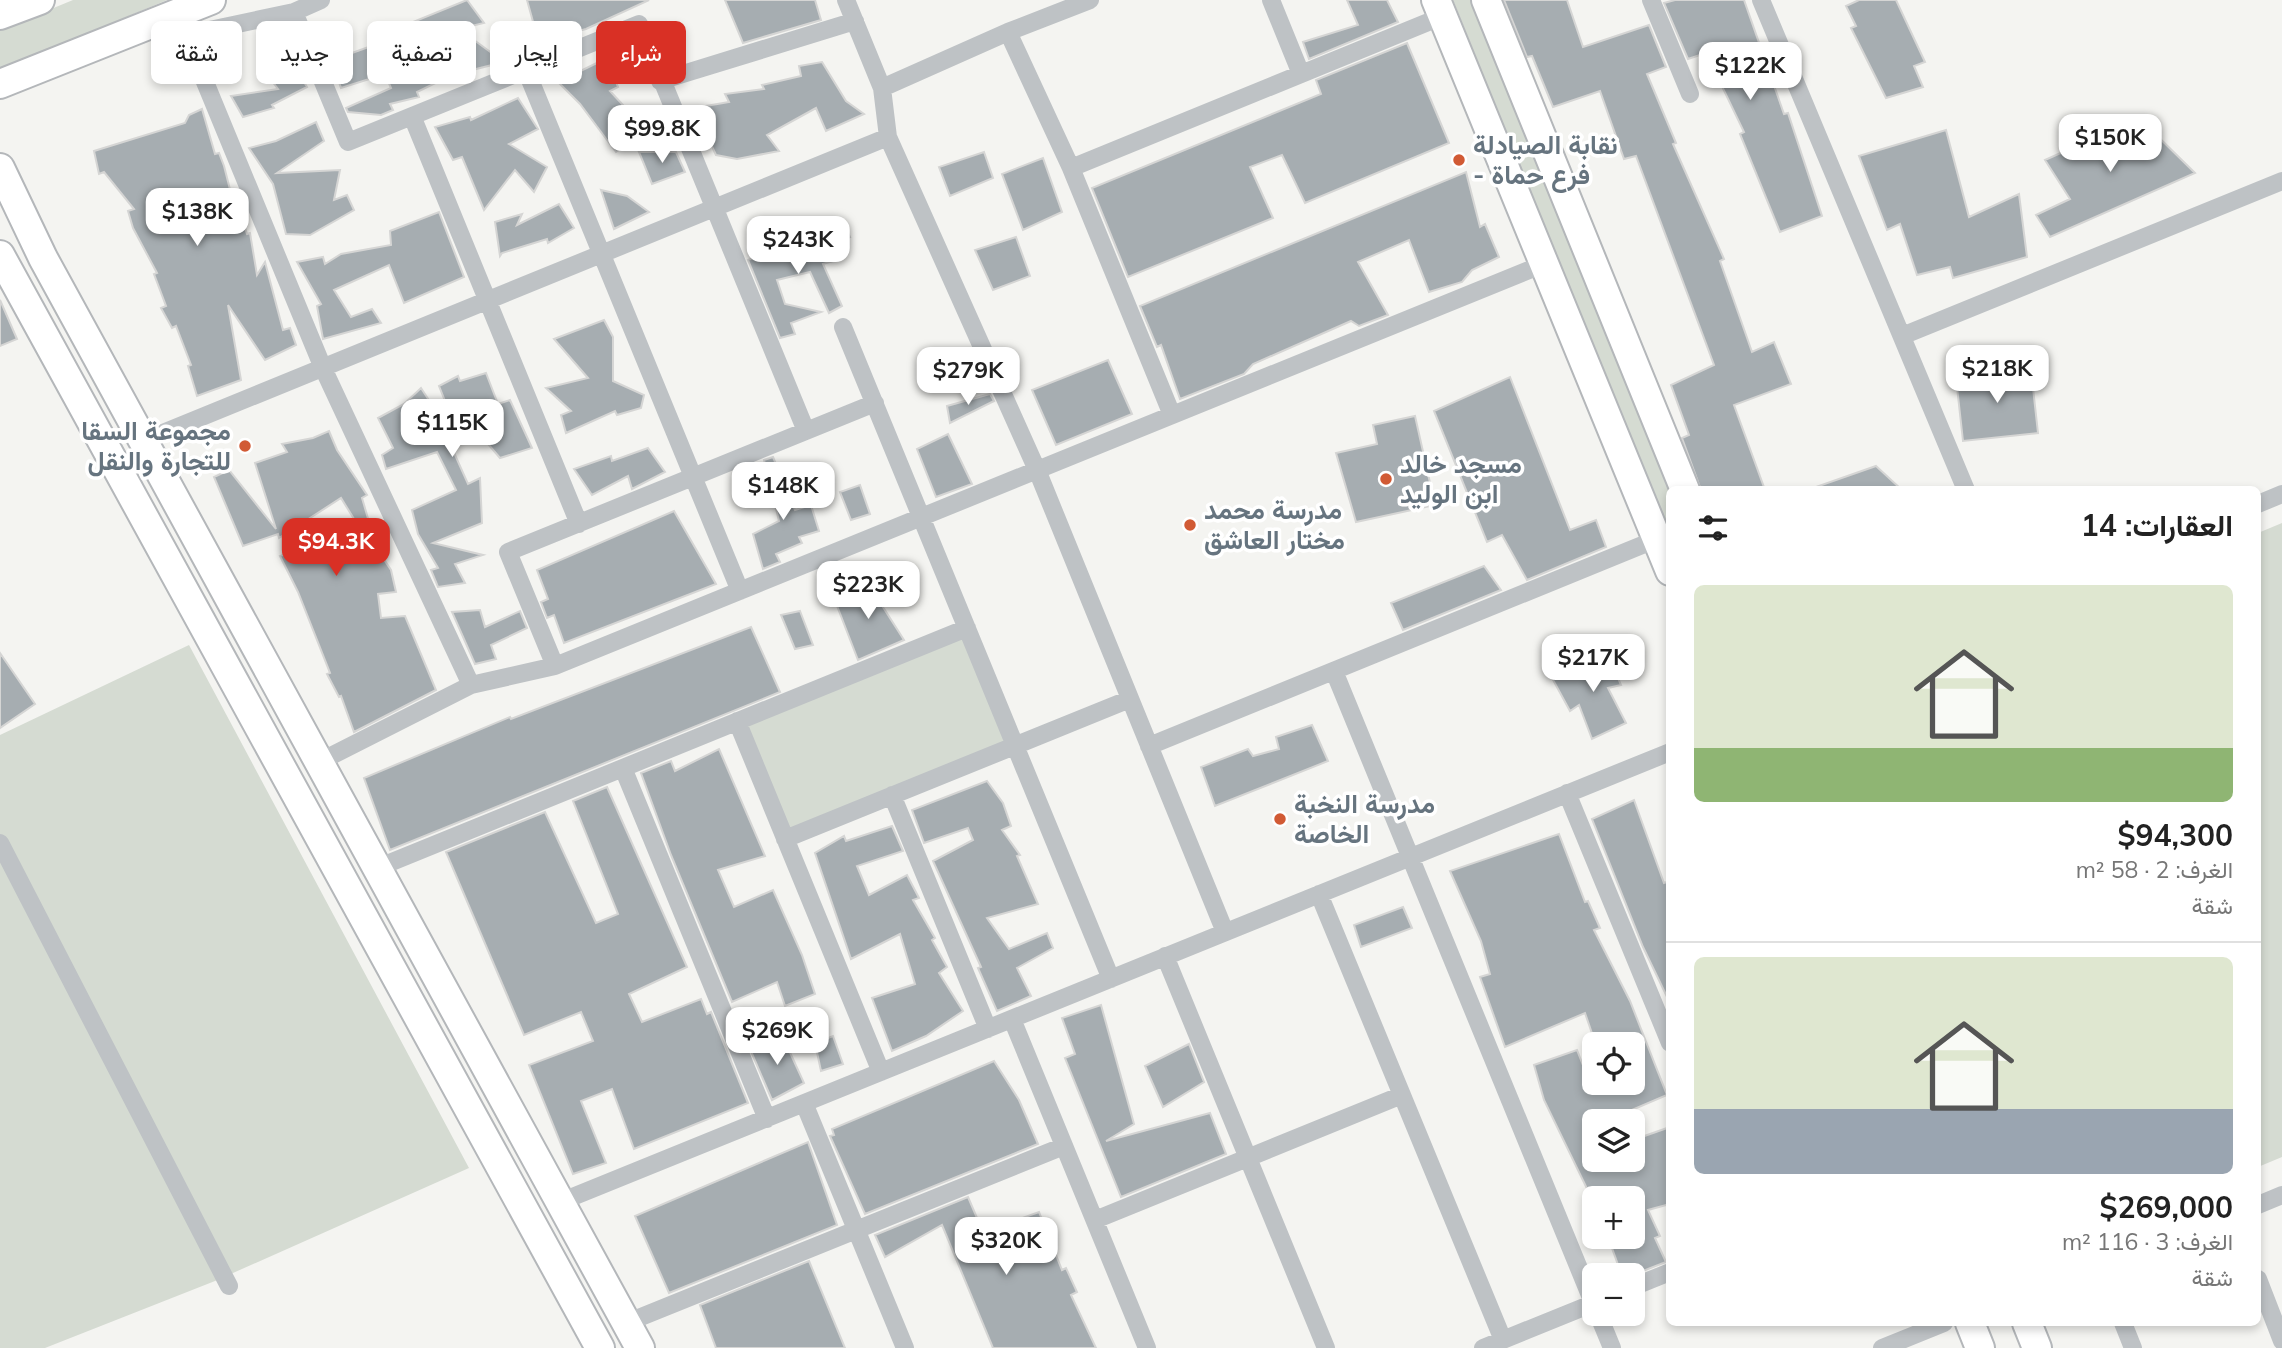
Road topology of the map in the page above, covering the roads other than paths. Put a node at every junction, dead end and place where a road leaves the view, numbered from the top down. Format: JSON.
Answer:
{"nodes":[{"id":1,"x":40,"y":0,"type":"edge"},
{"id":2,"x":211,"y":0,"type":"edge"},
{"id":3,"x":321,"y":0,"type":"edge"},
{"id":4,"x":846,"y":0,"type":"edge"},
{"id":5,"x":1090,"y":0,"type":"edge"},
{"id":6,"x":1271,"y":0,"type":"edge"},
{"id":7,"x":1486,"y":0,"type":"edge"},
{"id":8,"x":1651,"y":0,"type":"edge"},
{"id":9,"x":1761,"y":0,"type":"edge"},
{"id":10,"x":1440,"y":8,"type":"edge"},
{"id":11,"x":294,"y":12,"type":"junction"},
{"id":12,"x":0,"y":15,"type":"edge"},
{"id":13,"x":186,"y":21,"type":"edge"},
{"id":14,"x":210,"y":21,"type":"edge"},
{"id":15,"x":855,"y":21,"type":"junction"},
{"id":16,"x":1008,"y":32,"type":"junction"},
{"id":17,"x":151,"y":34,"type":"edge"},
{"id":18,"x":686,"y":72,"type":"edge"},
{"id":19,"x":1301,"y":74,"type":"junction"},
{"id":20,"x":8,"y":81,"type":"edge"},
{"id":21,"x":207,"y":84,"type":"edge"},
{"id":22,"x":491,"y":84,"type":"edge"},
{"id":23,"x":532,"y":84,"type":"edge"},
{"id":24,"x":662,"y":84,"type":"edge"},
{"id":25,"x":882,"y":88,"type":"junction"},
{"id":26,"x":1690,"y":94,"type":"dead end"},
{"id":27,"x":0,"y":106,"type":"edge"},
{"id":28,"x":412,"y":116,"type":"junction"},
{"id":29,"x":888,"y":137,"type":"junction"},
{"id":30,"x":0,"y":168,"type":"edge"},
{"id":31,"x":1071,"y":168,"type":"junction"},
{"id":32,"x":2282,"y":181,"type":"edge"},
{"id":33,"x":715,"y":209,"type":"junction"},
{"id":34,"x":0,"y":254,"type":"edge"},
{"id":35,"x":602,"y":255,"type":"junction"},
{"id":36,"x":1544,"y":264,"type":"junction"},
{"id":37,"x":488,"y":302,"type":"junction"},
{"id":38,"x":843,"y":327,"type":"dead end"},
{"id":39,"x":1902,"y":336,"type":"junction"},
{"id":40,"x":323,"y":368,"type":"junction"},
{"id":41,"x":874,"y":403,"type":"junction"},
{"id":42,"x":1172,"y":415,"type":"junction"},
{"id":43,"x":806,"y":431,"type":"junction"},
{"id":44,"x":143,"y":441,"type":"junction"},
{"id":45,"x":1037,"y":470,"type":"junction"},
{"id":46,"x":694,"y":477,"type":"junction"},
{"id":47,"x":1683,"y":486,"type":"edge"},
{"id":48,"x":1964,"y":486,"type":"edge"},
{"id":49,"x":2282,"y":494,"type":"edge"},
{"id":50,"x":2261,"y":503,"type":"edge"},
{"id":51,"x":921,"y":517,"type":"junction"},
{"id":52,"x":579,"y":524,"type":"junction"},
{"id":53,"x":1657,"y":539,"type":"junction"},
{"id":54,"x":1666,"y":561,"type":"edge"},
{"id":55,"x":740,"y":591,"type":"junction"},
{"id":56,"x":967,"y":628,"type":"junction"},
{"id":57,"x":555,"y":666,"type":"junction"},
{"id":58,"x":1334,"y":671,"type":"junction"},
{"id":59,"x":471,"y":685,"type":"junction"},
{"id":60,"x":1130,"y":699,"type":"junction"},
{"id":61,"x":737,"y":721,"type":"junction"},
{"id":62,"x":1015,"y":745,"type":"junction"},
{"id":63,"x":1149,"y":746,"type":"junction"},
{"id":64,"x":1666,"y":754,"type":"edge"},
{"id":65,"x":319,"y":762,"type":"junction"},
{"id":66,"x":623,"y":768,"type":"junction"},
{"id":67,"x":1567,"y":793,"type":"junction"},
{"id":68,"x":892,"y":795,"type":"junction"},
{"id":69,"x":785,"y":839,"type":"junction"},
{"id":70,"x":0,"y":843,"type":"edge"},
{"id":71,"x":1410,"y":857,"type":"junction"},
{"id":72,"x":377,"y":868,"type":"junction"},
{"id":73,"x":1319,"y":894,"type":"junction"},
{"id":74,"x":1225,"y":932,"type":"junction"},
{"id":75,"x":1166,"y":956,"type":"junction"},
{"id":76,"x":1111,"y":979,"type":"junction"},
{"id":77,"x":1012,"y":1019,"type":"junction"},
{"id":78,"x":988,"y":1029,"type":"junction"},
{"id":79,"x":1666,"y":1033,"type":"edge"},
{"id":80,"x":881,"y":1072,"type":"junction"},
{"id":81,"x":1402,"y":1095,"type":"junction"},
{"id":82,"x":804,"y":1104,"type":"junction"},
{"id":83,"x":767,"y":1119,"type":"junction"},
{"id":84,"x":1064,"y":1146,"type":"junction"},
{"id":85,"x":1248,"y":1158,"type":"junction"},
{"id":86,"x":2282,"y":1195,"type":"edge"},
{"id":87,"x":559,"y":1202,"type":"junction"},
{"id":88,"x":2261,"y":1204,"type":"edge"},
{"id":89,"x":1095,"y":1220,"type":"junction"},
{"id":90,"x":856,"y":1230,"type":"junction"},
{"id":91,"x":1582,"y":1274,"type":"edge"},
{"id":92,"x":1666,"y":1274,"type":"edge"},
{"id":93,"x":1645,"y":1282,"type":"edge"},
{"id":94,"x":229,"y":1286,"type":"dead end"},
{"id":95,"x":2261,"y":1287,"type":"edge"},
{"id":96,"x":1582,"y":1308,"type":"edge"},
{"id":97,"x":626,"y":1323,"type":"junction"},
{"id":98,"x":1603,"y":1326,"type":"edge"},
{"id":99,"x":1937,"y":1326,"type":"edge"},
{"id":100,"x":1971,"y":1326,"type":"edge"},
{"id":101,"x":2028,"y":1326,"type":"edge"},
{"id":102,"x":2124,"y":1326,"type":"edge"},
{"id":103,"x":1503,"y":1340,"type":"junction"},
{"id":104,"x":2282,"y":1341,"type":"edge"},
{"id":105,"x":600,"y":1348,"type":"edge"},
{"id":106,"x":639,"y":1348,"type":"edge"},
{"id":107,"x":905,"y":1348,"type":"edge"},
{"id":108,"x":1147,"y":1348,"type":"edge"},
{"id":109,"x":1326,"y":1348,"type":"edge"},
{"id":110,"x":1483,"y":1348,"type":"edge"},
{"id":111,"x":1612,"y":1348,"type":"edge"},
{"id":112,"x":1882,"y":1348,"type":"edge"},
{"id":113,"x":1980,"y":1348,"type":"edge"},
{"id":114,"x":2037,"y":1348,"type":"edge"},
{"id":115,"x":2133,"y":1348,"type":"edge"}],
"edges":[{"from":1,"to":12,"type":"main road"},
{"from":2,"to":13,"type":"main road"},
{"from":3,"to":11,"type":"street"},
{"from":4,"to":15,"type":"street"},
{"from":5,"to":16,"type":"street"},
{"from":6,"to":19,"type":"street"},
{"from":7,"to":47,"type":"main road"},
{"from":8,"to":26,"type":"street"},
{"from":9,"to":39,"type":"street"},
{"from":10,"to":19,"type":"street"},
{"from":10,"to":36,"type":"main road"},
{"from":11,"to":14,"type":"street"},
{"from":11,"to":28,"type":"street"},
{"from":15,"to":18,"type":"street"},
{"from":15,"to":25,"type":"street"},
{"from":16,"to":25,"type":"street"},
{"from":16,"to":31,"type":"street"},
{"from":17,"to":20,"type":"main road"},
{"from":19,"to":31,"type":"street"},
{"from":20,"to":27,"type":"main road"},
{"from":21,"to":40,"type":"street"},
{"from":22,"to":28,"type":"street"},
{"from":23,"to":35,"type":"street"},
{"from":24,"to":33,"type":"street"},
{"from":25,"to":29,"type":"street"},
{"from":28,"to":37,"type":"street"},
{"from":29,"to":33,"type":"street"},
{"from":29,"to":45,"type":"street"},
{"from":30,"to":44,"type":"main road"},
{"from":31,"to":42,"type":"street"},
{"from":32,"to":39,"type":"street"},
{"from":33,"to":35,"type":"street"},
{"from":33,"to":43,"type":"street"},
{"from":34,"to":105,"type":"main road"},
{"from":35,"to":37,"type":"street"},
{"from":35,"to":46,"type":"street"},
{"from":36,"to":42,"type":"street"},
{"from":36,"to":53,"type":"main road"},
{"from":37,"to":40,"type":"street"},
{"from":37,"to":52,"type":"street"},
{"from":38,"to":41,"type":"street"},
{"from":39,"to":48,"type":"street"},
{"from":40,"to":44,"type":"street"},
{"from":40,"to":59,"type":"street"},
{"from":41,"to":43,"type":"street"},
{"from":41,"to":51,"type":"street"},
{"from":42,"to":45,"type":"street"},
{"from":43,"to":46,"type":"street"},
{"from":44,"to":65,"type":"main road"},
{"from":45,"to":51,"type":"street"},
{"from":45,"to":60,"type":"street"},
{"from":46,"to":52,"type":"street"},
{"from":46,"to":55,"type":"street"},
{"from":49,"to":50,"type":"street"},
{"from":51,"to":55,"type":"street"},
{"from":51,"to":56,"type":"street"},
{"from":52,"to":57,"type":"street"},
{"from":53,"to":54,"type":"main road"},
{"from":53,"to":58,"type":"street"},
{"from":55,"to":57,"type":"street"},
{"from":56,"to":61,"type":"street"},
{"from":56,"to":62,"type":"street"},
{"from":57,"to":59,"type":"street"},
{"from":58,"to":63,"type":"street"},
{"from":58,"to":71,"type":"street"},
{"from":59,"to":65,"type":"street"},
{"from":60,"to":62,"type":"street"},
{"from":60,"to":63,"type":"street"},
{"from":61,"to":66,"type":"street"},
{"from":61,"to":69,"type":"street"},
{"from":62,"to":68,"type":"street"},
{"from":62,"to":76,"type":"street"},
{"from":63,"to":74,"type":"street"},
{"from":64,"to":67,"type":"street"},
{"from":65,"to":72,"type":"main road"},
{"from":66,"to":72,"type":"street"},
{"from":66,"to":83,"type":"street"},
{"from":67,"to":71,"type":"street"},
{"from":67,"to":79,"type":"street"},
{"from":68,"to":69,"type":"street"},
{"from":68,"to":78,"type":"street"},
{"from":69,"to":80,"type":"street"},
{"from":70,"to":94,"type":"street"},
{"from":71,"to":73,"type":"street"},
{"from":71,"to":91,"type":"street"},
{"from":72,"to":87,"type":"main road"},
{"from":73,"to":74,"type":"street"},
{"from":73,"to":81,"type":"street"},
{"from":74,"to":75,"type":"street"},
{"from":75,"to":76,"type":"street"},
{"from":75,"to":85,"type":"street"},
{"from":76,"to":77,"type":"street"},
{"from":77,"to":78,"type":"street"},
{"from":77,"to":84,"type":"street"},
{"from":78,"to":80,"type":"street"},
{"from":80,"to":82,"type":"street"},
{"from":81,"to":85,"type":"street"},
{"from":81,"to":103,"type":"street"},
{"from":82,"to":83,"type":"street"},
{"from":82,"to":90,"type":"street"},
{"from":83,"to":87,"type":"street"},
{"from":84,"to":89,"type":"street"},
{"from":84,"to":90,"type":"street"},
{"from":85,"to":89,"type":"street"},
{"from":85,"to":109,"type":"street"},
{"from":86,"to":88,"type":"street"},
{"from":87,"to":97,"type":"main road"},
{"from":89,"to":108,"type":"street"},
{"from":90,"to":97,"type":"street"},
{"from":90,"to":107,"type":"street"},
{"from":92,"to":93,"type":"street"},
{"from":95,"to":104,"type":"street"},
{"from":96,"to":103,"type":"street"},
{"from":97,"to":106,"type":"main road"},
{"from":98,"to":111,"type":"street"},
{"from":99,"to":112,"type":"street"},
{"from":100,"to":113,"type":"main road"},
{"from":101,"to":114,"type":"main road"},
{"from":102,"to":115,"type":"street"},
{"from":103,"to":110,"type":"street"}]}
